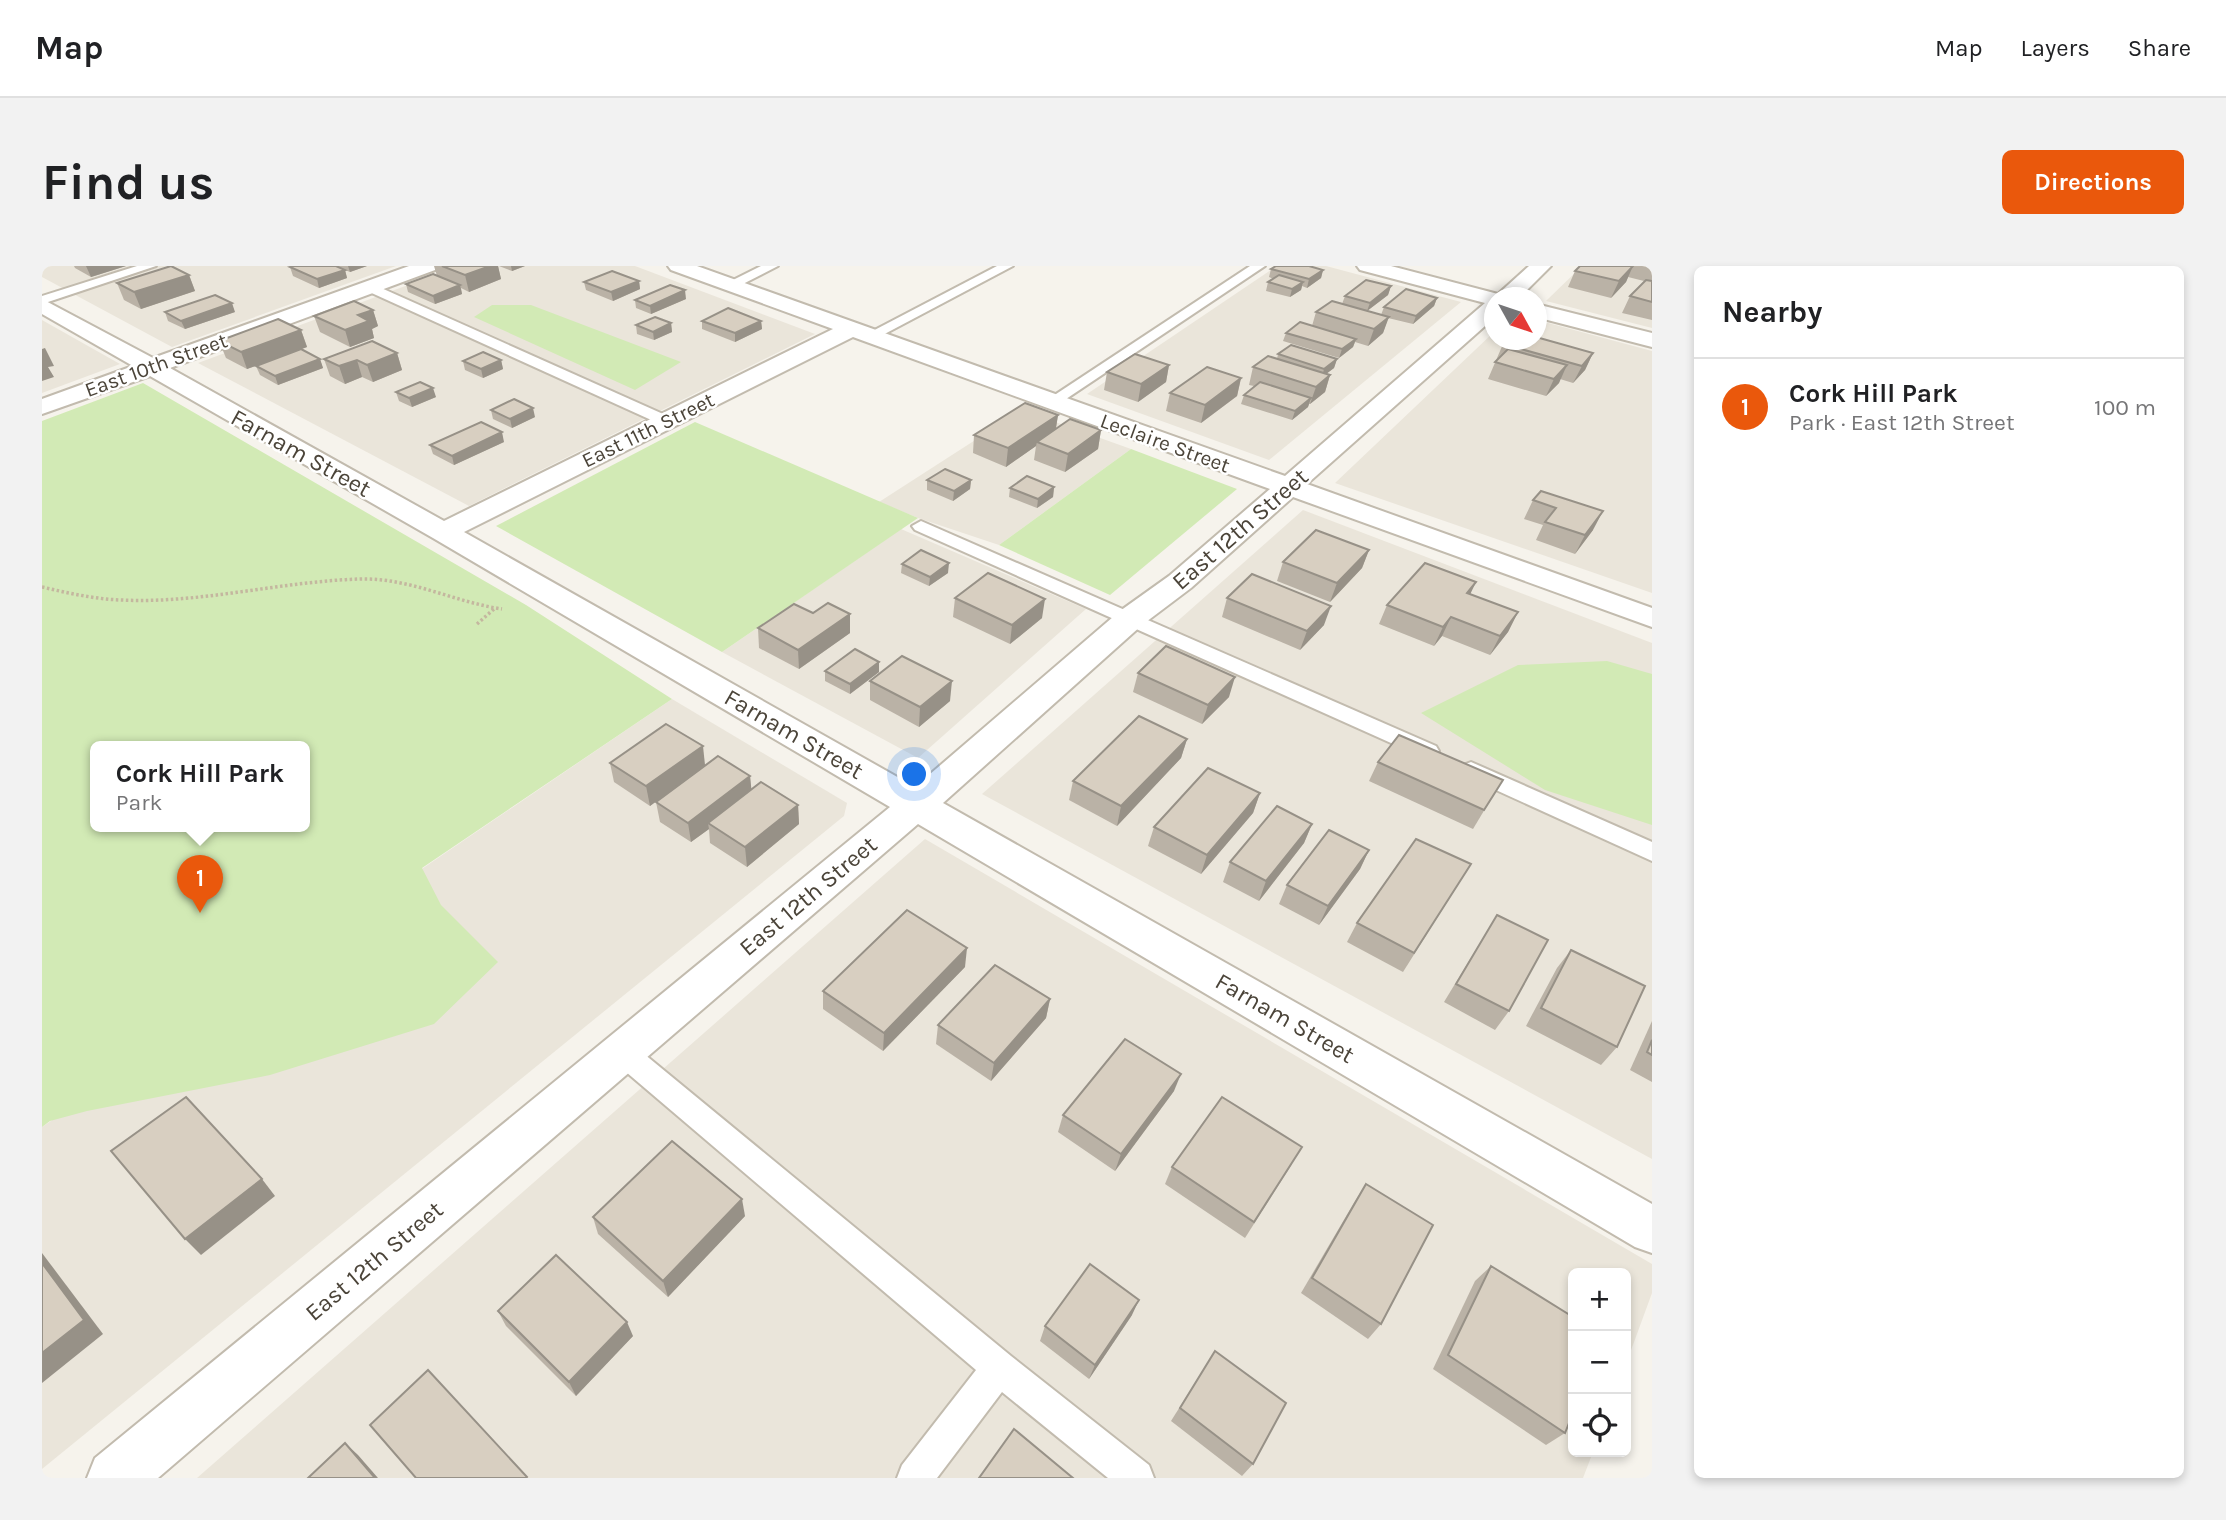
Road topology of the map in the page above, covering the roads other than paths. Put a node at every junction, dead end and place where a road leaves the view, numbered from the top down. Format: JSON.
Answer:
{"nodes":[{"id":1,"x":150,"y":266,"type":"edge"},
{"id":2,"x":428,"y":266,"type":"edge"},
{"id":3,"x":678,"y":266,"type":"edge"},
{"id":4,"x":772,"y":266,"type":"edge"},
{"id":5,"x":1007,"y":266,"type":"edge"},
{"id":6,"x":1259,"y":266,"type":"edge"},
{"id":7,"x":1367,"y":266,"type":"edge"},
{"id":8,"x":1541,"y":266,"type":"edge"},
{"id":9,"x":730,"y":285,"type":"junction"},
{"id":10,"x":370,"y":287,"type":"junction"},
{"id":11,"x":1518,"y":287,"type":"edge"},
{"id":12,"x":1484,"y":296,"type":"edge"},
{"id":13,"x":42,"y":300,"type":"edge"},
{"id":14,"x":42,"y":305,"type":"edge"},
{"id":15,"x":1547,"y":313,"type":"edge"},
{"id":16,"x":1484,"y":316,"type":"edge"},
{"id":17,"x":862,"y":332,"type":"junction"},
{"id":18,"x":1652,"y":340,"type":"edge"},
{"id":19,"x":149,"y":368,"type":"junction"},
{"id":20,"x":1052,"y":402,"type":"junction"},
{"id":21,"x":42,"y":407,"type":"edge"},
{"id":22,"x":666,"y":421,"type":"junction"},
{"id":23,"x":1288,"y":487,"type":"junction"},
{"id":24,"x":921,"y":526,"type":"dead end"},
{"id":25,"x":443,"y":533,"type":"junction"},
{"id":26,"x":1131,"y":618,"type":"junction"},
{"id":27,"x":1652,"y":618,"type":"edge"},
{"id":28,"x":917,"y":805,"type":"junction"},
{"id":29,"x":1652,"y":852,"type":"edge"},
{"id":30,"x":622,"y":1052,"type":"junction"},
{"id":31,"x":1652,"y":1230,"type":"edge"},
{"id":32,"x":999,"y":1368,"type":"junction"},
{"id":33,"x":116,"y":1478,"type":"edge"},
{"id":34,"x":915,"y":1478,"type":"edge"},
{"id":35,"x":1136,"y":1478,"type":"edge"}],
"edges":[{"from":1,"to":13,"type":"lane"},
{"from":2,"to":10,"type":"street","name":"East 10th Street"},
{"from":3,"to":9,"type":"street","name":"Leclaire Street"},
{"from":4,"to":9,"type":"lane"},
{"from":5,"to":17,"type":"lane"},
{"from":6,"to":20,"type":"lane"},
{"from":7,"to":12,"type":"street"},
{"from":8,"to":11,"type":"street"},
{"from":9,"to":17,"type":"street","name":"Leclaire Street"},
{"from":10,"to":19,"type":"street","name":"East 10th Street"},
{"from":10,"to":22,"type":"lane"},
{"from":14,"to":19,"type":"street","name":"Farnam Street"},
{"from":15,"to":18,"type":"street"},
{"from":16,"to":23,"type":"street","name":"East 12th Street"},
{"from":17,"to":20,"type":"street","name":"Leclaire Street"},
{"from":17,"to":22,"type":"street","name":"East 11th Street"},
{"from":19,"to":21,"type":"street","name":"East 10th Street"},
{"from":19,"to":25,"type":"street","name":"Farnam Street"},
{"from":20,"to":23,"type":"street","name":"Leclaire Street"},
{"from":22,"to":25,"type":"street","name":"East 11th Street"},
{"from":23,"to":26,"type":"street","name":"East 12th Street"},
{"from":23,"to":27,"type":"street","name":"Leclaire Street"},
{"from":24,"to":26,"type":"lane"},
{"from":25,"to":28,"type":"street","name":"Farnam Street"},
{"from":26,"to":28,"type":"street","name":"East 12th Street"},
{"from":26,"to":29,"type":"lane"},
{"from":28,"to":30,"type":"street","name":"East 12th Street"},
{"from":28,"to":31,"type":"street","name":"Farnam Street"},
{"from":30,"to":32,"type":"lane"},
{"from":30,"to":33,"type":"street","name":"East 12th Street"},
{"from":32,"to":34,"type":"lane"},
{"from":32,"to":35,"type":"lane"}]}
